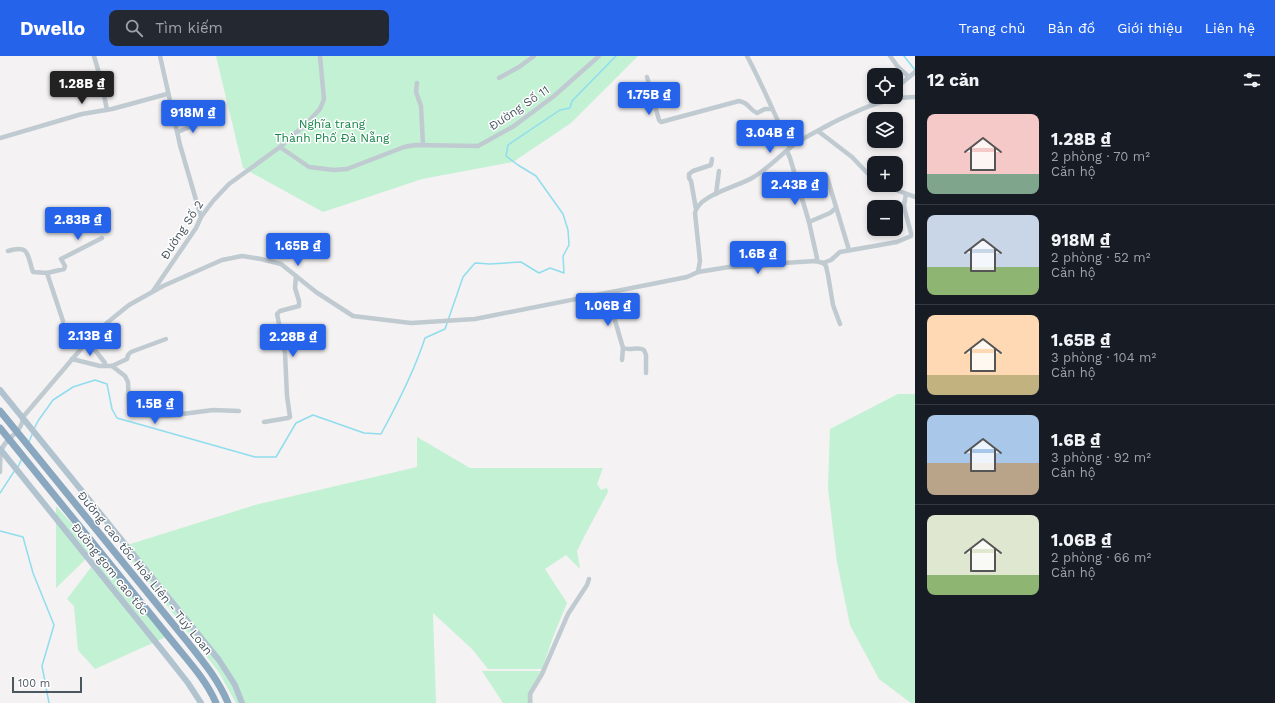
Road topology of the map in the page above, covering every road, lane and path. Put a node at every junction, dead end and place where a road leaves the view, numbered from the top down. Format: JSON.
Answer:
{"nodes":[{"id":1,"x":94,"y":56,"type":"edge"},
{"id":2,"x":160,"y":56,"type":"edge"},
{"id":3,"x":320,"y":56,"type":"edge"},
{"id":4,"x":534,"y":56,"type":"edge"},
{"id":5,"x":598,"y":56,"type":"edge"},
{"id":6,"x":747,"y":56,"type":"edge"},
{"id":7,"x":890,"y":56,"type":"edge"},
{"id":8,"x":912,"y":75,"type":"edge"},
{"id":9,"x":647,"y":77,"type":"dead end"},
{"id":10,"x":499,"y":78,"type":"dead end"},
{"id":11,"x":903,"y":82,"type":"edge"},
{"id":12,"x":417,"y":83,"type":"dead end"},
{"id":13,"x":167,"y":94,"type":"junction"},
{"id":14,"x":915,"y":97,"type":"edge"},
{"id":15,"x":869,"y":104,"type":"edge"},
{"id":16,"x":772,"y":109,"type":"junction"},
{"id":17,"x":107,"y":110,"type":"junction"},
{"id":18,"x":859,"y":110,"type":"junction"},
{"id":19,"x":200,"y":123,"type":"dead end"},
{"id":20,"x":818,"y":131,"type":"junction"},
{"id":21,"x":178,"y":132,"type":"junction"},
{"id":22,"x":0,"y":138,"type":"edge"},
{"id":23,"x":423,"y":145,"type":"junction"},
{"id":24,"x":280,"y":147,"type":"junction"},
{"id":25,"x":788,"y":149,"type":"junction"},
{"id":26,"x":712,"y":159,"type":"dead end"},
{"id":27,"x":719,"y":171,"type":"dead end"},
{"id":28,"x":867,"y":173,"type":"edge"},
{"id":29,"x":798,"y":184,"type":"junction"},
{"id":30,"x":901,"y":192,"type":"edge"},
{"id":31,"x":716,"y":194,"type":"junction"},
{"id":32,"x":906,"y":194,"type":"junction"},
{"id":33,"x":915,"y":197,"type":"edge"},
{"id":34,"x":836,"y":208,"type":"junction"},
{"id":35,"x":696,"y":209,"type":"junction"},
{"id":36,"x":201,"y":217,"type":"junction"},
{"id":37,"x":808,"y":222,"type":"junction"},
{"id":38,"x":102,"y":238,"type":"dead end"},
{"id":39,"x":8,"y":250,"type":"dead end"},
{"id":40,"x":849,"y":250,"type":"junction"},
{"id":41,"x":816,"y":261,"type":"junction"},
{"id":42,"x":823,"y":263,"type":"junction"},
{"id":43,"x":698,"y":272,"type":"junction"},
{"id":44,"x":47,"y":273,"type":"junction"},
{"id":45,"x":296,"y":276,"type":"junction"},
{"id":46,"x":152,"y":292,"type":"junction"},
{"id":47,"x":607,"y":293,"type":"junction"},
{"id":48,"x":63,"y":321,"type":"dead end"},
{"id":49,"x":840,"y":324,"type":"dead end"},
{"id":50,"x":166,"y":339,"type":"dead end"},
{"id":51,"x":88,"y":341,"type":"junction"},
{"id":52,"x":623,"y":348,"type":"junction"},
{"id":53,"x":72,"y":359,"type":"junction"},
{"id":54,"x":622,"y":360,"type":"dead end"},
{"id":55,"x":104,"y":363,"type":"dead end"},
{"id":56,"x":112,"y":366,"type":"junction"},
{"id":57,"x":646,"y":373,"type":"dead end"},
{"id":58,"x":0,"y":390,"type":"edge"},
{"id":59,"x":0,"y":411,"type":"edge"},
{"id":60,"x":239,"y":411,"type":"dead end"},
{"id":61,"x":24,"y":418,"type":"junction"},
{"id":62,"x":264,"y":422,"type":"dead end"},
{"id":63,"x":0,"y":428,"type":"edge"},
{"id":64,"x":0,"y":450,"type":"edge"},
{"id":65,"x":0,"y":472,"type":"edge"},
{"id":66,"x":590,"y":579,"type":"dead end"},
{"id":67,"x":201,"y":703,"type":"edge"},
{"id":68,"x":216,"y":703,"type":"edge"},
{"id":69,"x":228,"y":703,"type":"edge"},
{"id":70,"x":242,"y":703,"type":"edge"},
{"id":71,"x":530,"y":703,"type":"edge"}],
"edges":[{"from":1,"to":17,"type":"street"},
{"from":2,"to":13,"type":"street"},
{"from":3,"to":24,"type":"street","name":"Đường Số 2"},
{"from":4,"to":10,"type":"street"},
{"from":5,"to":23,"type":"street","name":"Đường Số 11"},
{"from":6,"to":16,"type":"street"},
{"from":7,"to":8,"type":"street"},
{"from":8,"to":11,"type":"street"},
{"from":9,"to":16,"type":"street"},
{"from":12,"to":23,"type":"street"},
{"from":13,"to":17,"type":"street"},
{"from":13,"to":21,"type":"street"},
{"from":14,"to":18,"type":"street"},
{"from":15,"to":18,"type":"street"},
{"from":16,"to":25,"type":"street"},
{"from":17,"to":22,"type":"street"},
{"from":18,"to":20,"type":"street"},
{"from":19,"to":21,"type":"street"},
{"from":20,"to":25,"type":"street"},
{"from":20,"to":28,"type":"street"},
{"from":21,"to":36,"type":"street"},
{"from":23,"to":24,"type":"street","name":"Đường Số 11"},
{"from":24,"to":36,"type":"street","name":"Đường Số 2"},
{"from":25,"to":29,"type":"street"},
{"from":25,"to":31,"type":"street"},
{"from":26,"to":35,"type":"street"},
{"from":27,"to":31,"type":"street"},
{"from":29,"to":34,"type":"street"},
{"from":29,"to":37,"type":"street"},
{"from":30,"to":32,"type":"street"},
{"from":31,"to":35,"type":"street"},
{"from":32,"to":33,"type":"street"},
{"from":32,"to":40,"type":"street"},
{"from":34,"to":37,"type":"street"},
{"from":34,"to":40,"type":"street"},
{"from":35,"to":43,"type":"street"},
{"from":36,"to":46,"type":"street","name":"Đường Số 2"},
{"from":37,"to":41,"type":"street"},
{"from":38,"to":44,"type":"street"},
{"from":39,"to":44,"type":"street"},
{"from":40,"to":42,"type":"street"},
{"from":41,"to":42,"type":"street"},
{"from":41,"to":43,"type":"street"},
{"from":42,"to":49,"type":"street"},
{"from":43,"to":47,"type":"street"},
{"from":44,"to":48,"type":"street"},
{"from":45,"to":46,"type":"street"},
{"from":45,"to":47,"type":"street"},
{"from":45,"to":62,"type":"street"},
{"from":46,"to":51,"type":"street"},
{"from":47,"to":52,"type":"street"},
{"from":50,"to":56,"type":"street"},
{"from":51,"to":53,"type":"street"},
{"from":51,"to":55,"type":"street"},
{"from":52,"to":54,"type":"street"},
{"from":52,"to":57,"type":"street"},
{"from":53,"to":56,"type":"street"},
{"from":53,"to":61,"type":"street"},
{"from":56,"to":60,"type":"street"},
{"from":58,"to":61,"type":"main road"},
{"from":59,"to":69,"type":"highway","name":"Đường cao tốc Hoà Liên - Tuý Loan"},
{"from":61,"to":65,"type":"street"},
{"from":61,"to":70,"type":"main road"},
{"from":63,"to":68,"type":"highway","name":"Đường cao tốc Hoà Liên - Tuý Loan"},
{"from":64,"to":67,"type":"main road","name":"Đường gom cao tốc"},
{"from":66,"to":71,"type":"street"}]}
